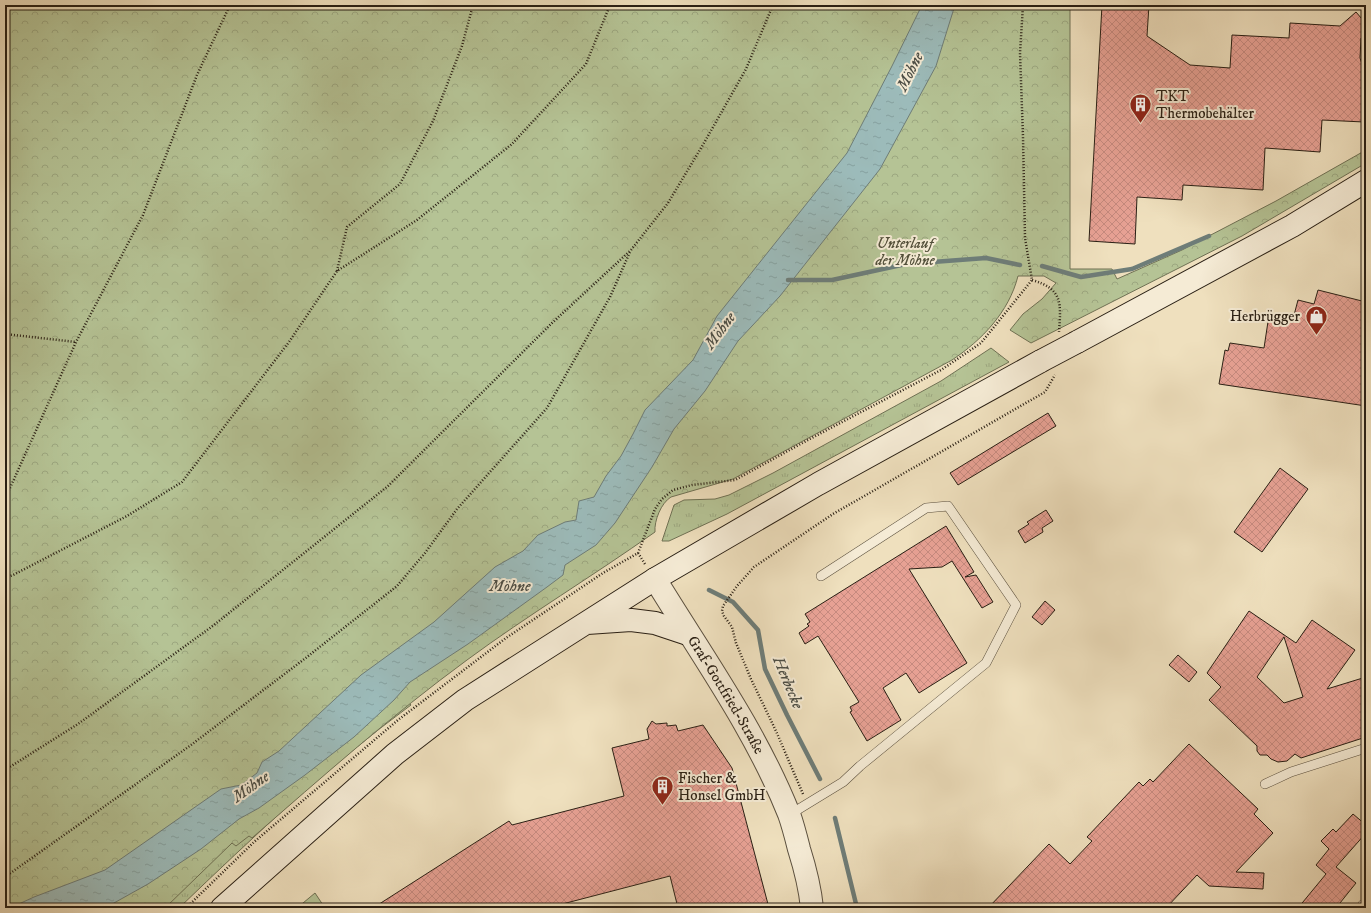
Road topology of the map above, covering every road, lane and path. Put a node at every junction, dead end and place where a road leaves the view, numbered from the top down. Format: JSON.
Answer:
{"nodes":[{"id":1,"x":230,"y":5,"type":"edge"},
{"id":2,"x":473,"y":5,"type":"edge"},
{"id":3,"x":610,"y":5,"type":"edge"},
{"id":4,"x":773,"y":5,"type":"edge"},
{"id":5,"x":1023,"y":5,"type":"edge"},
{"id":6,"x":1366,"y":180,"type":"edge"},
{"id":7,"x":631,"y":250,"type":"junction"},
{"id":8,"x":337,"y":271,"type":"junction"},
{"id":9,"x":5,"y":334,"type":"edge"},
{"id":10,"x":76,"y":342,"type":"junction"},
{"id":11,"x":5,"y":500,"type":"edge"},
{"id":12,"x":638,"y":553,"type":"dead end"},
{"id":13,"x":821,"y":576,"type":"dead end"},
{"id":14,"x":5,"y":578,"type":"edge"},
{"id":15,"x":655,"y":579,"type":"junction"},
{"id":16,"x":736,"y":586,"type":"dead end"},
{"id":17,"x":586,"y":623,"type":"junction"},
{"id":18,"x":688,"y":634,"type":"junction"},
{"id":19,"x":1366,"y":748,"type":"edge"},
{"id":20,"x":5,"y":770,"type":"edge"},
{"id":21,"x":1265,"y":784,"type":"dead end"},
{"id":22,"x":798,"y":809,"type":"junction"},
{"id":23,"x":5,"y":877,"type":"edge"},
{"id":24,"x":222,"y":908,"type":"edge"},
{"id":25,"x":812,"y":908,"type":"edge"}],
"edges":[{"from":1,"to":10,"type":"path"},
{"from":2,"to":8,"type":"path"},
{"from":3,"to":8,"type":"path"},
{"from":4,"to":7,"type":"path"},
{"from":5,"to":12,"type":"path"},
{"from":6,"to":15,"type":"main road","bridge":true},
{"from":7,"to":20,"type":"path"},
{"from":7,"to":23,"type":"path"},
{"from":8,"to":14,"type":"path"},
{"from":9,"to":10,"type":"path"},
{"from":10,"to":11,"type":"path"},
{"from":13,"to":22,"type":"lane"},
{"from":15,"to":17,"type":"main road"},
{"from":15,"to":18,"type":"main road","name":"Graf-Gottfried-Straße"},
{"from":16,"to":22,"type":"path"},
{"from":17,"to":18,"type":"main road"},
{"from":17,"to":24,"type":"main road"},
{"from":18,"to":22,"type":"main road","name":"Graf-Gottfried-Straße"},
{"from":19,"to":21,"type":"lane"},
{"from":22,"to":25,"type":"main road","name":"Graf-Gottfried-Straße"}]}
